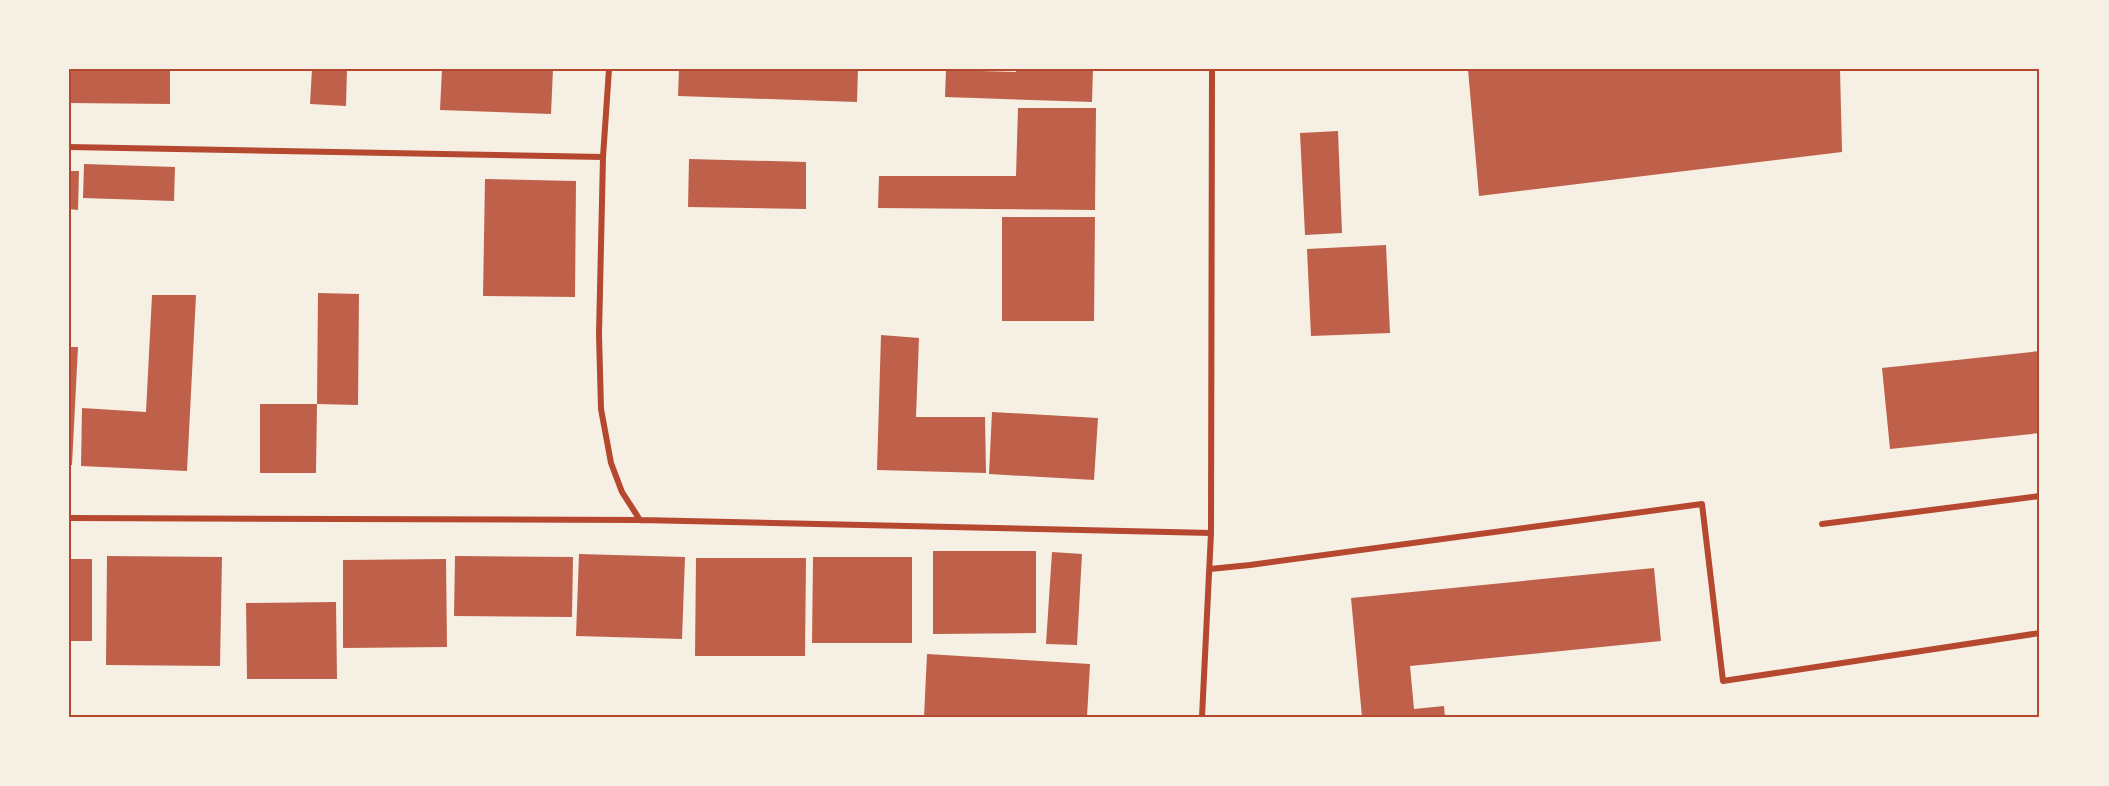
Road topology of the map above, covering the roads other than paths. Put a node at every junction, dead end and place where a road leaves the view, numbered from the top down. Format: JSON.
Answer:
{"nodes":[{"id":1,"x":609,"y":69,"type":"edge"},
{"id":2,"x":1212,"y":69,"type":"edge"},
{"id":3,"x":69,"y":147,"type":"edge"},
{"id":4,"x":603,"y":157,"type":"junction"},
{"id":5,"x":2040,"y":496,"type":"edge"},
{"id":6,"x":69,"y":518,"type":"edge"},
{"id":7,"x":640,"y":520,"type":"junction"},
{"id":8,"x":1822,"y":524,"type":"dead end"},
{"id":9,"x":1211,"y":533,"type":"junction"},
{"id":10,"x":1210,"y":569,"type":"junction"},
{"id":11,"x":2040,"y":633,"type":"edge"},
{"id":12,"x":1202,"y":717,"type":"edge"}],
"edges":[{"from":1,"to":4,"type":"street"},
{"from":2,"to":9,"type":"street"},
{"from":3,"to":4,"type":"street"},
{"from":4,"to":7,"type":"street"},
{"from":5,"to":8,"type":"street"},
{"from":6,"to":7,"type":"street"},
{"from":7,"to":9,"type":"street"},
{"from":9,"to":10,"type":"street"},
{"from":10,"to":11,"type":"street"},
{"from":10,"to":12,"type":"street"}]}
